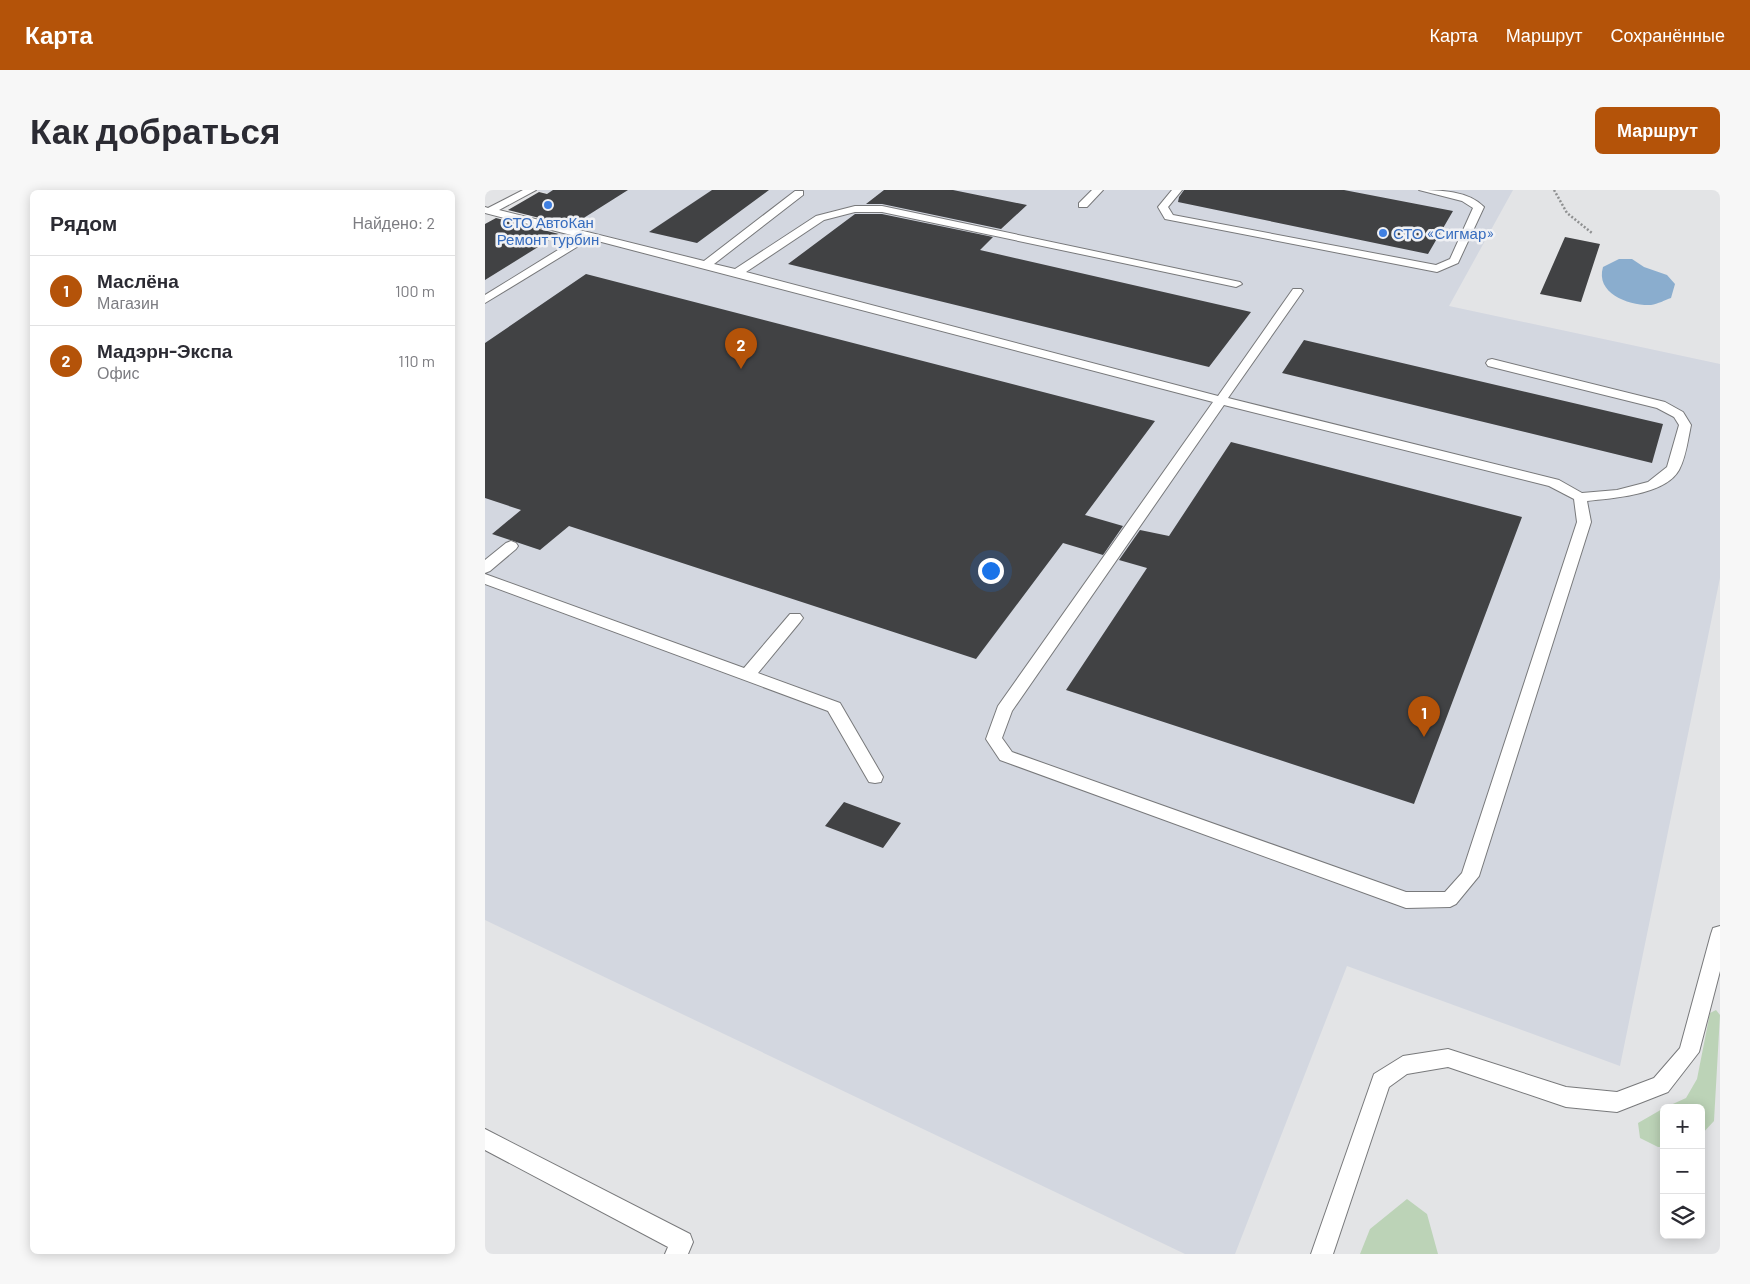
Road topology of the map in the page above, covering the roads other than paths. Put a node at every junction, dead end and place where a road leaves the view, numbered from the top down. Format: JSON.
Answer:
{"nodes":[{"id":1,"x":531,"y":190,"type":"edge"},
{"id":2,"x":1098,"y":190,"type":"edge"},
{"id":3,"x":1177,"y":190,"type":"edge"},
{"id":4,"x":1424,"y":190,"type":"edge"},
{"id":5,"x":799,"y":193,"type":"dead end"},
{"id":6,"x":1083,"y":205,"type":"dead end"},
{"id":7,"x":488,"y":211,"type":"edge"},
{"id":8,"x":589,"y":236,"type":"junction"},
{"id":9,"x":706,"y":265,"type":"junction"},
{"id":10,"x":737,"y":273,"type":"junction"},
{"id":11,"x":1237,"y":284,"type":"dead end"},
{"id":12,"x":1297,"y":291,"type":"dead end"},
{"id":13,"x":485,"y":300,"type":"edge"},
{"id":14,"x":1492,"y":363,"type":"dead end"},
{"id":15,"x":1220,"y":400,"type":"junction"},
{"id":16,"x":1580,"y":497,"type":"junction"},
{"id":17,"x":511,"y":546,"type":"dead end"},
{"id":18,"x":485,"y":568,"type":"edge"},
{"id":19,"x":485,"y":579,"type":"edge"},
{"id":20,"x":795,"y":618,"type":"dead end"},
{"id":21,"x":747,"y":675,"type":"junction"},
{"id":22,"x":875,"y":777,"type":"dead end"},
{"id":23,"x":1720,"y":934,"type":"edge"},
{"id":24,"x":485,"y":1139,"type":"edge"},
{"id":25,"x":676,"y":1254,"type":"edge"},
{"id":26,"x":1322,"y":1254,"type":"edge"}],
"edges":[{"from":1,"to":7,"type":"lane"},
{"from":2,"to":6,"type":"lane"},
{"from":3,"to":4,"type":"lane"},
{"from":5,"to":9,"type":"lane"},
{"from":7,"to":8,"type":"lane"},
{"from":8,"to":9,"type":"lane"},
{"from":8,"to":13,"type":"lane"},
{"from":9,"to":10,"type":"lane"},
{"from":10,"to":11,"type":"lane"},
{"from":10,"to":15,"type":"lane"},
{"from":12,"to":15,"type":"lane"},
{"from":14,"to":16,"type":"lane"},
{"from":15,"to":16,"type":"lane"},
{"from":15,"to":16,"type":"lane"},
{"from":17,"to":18,"type":"lane"},
{"from":19,"to":21,"type":"lane"},
{"from":20,"to":21,"type":"lane"},
{"from":21,"to":22,"type":"lane"},
{"from":23,"to":26,"type":"lane"},
{"from":24,"to":25,"type":"lane"}]}
